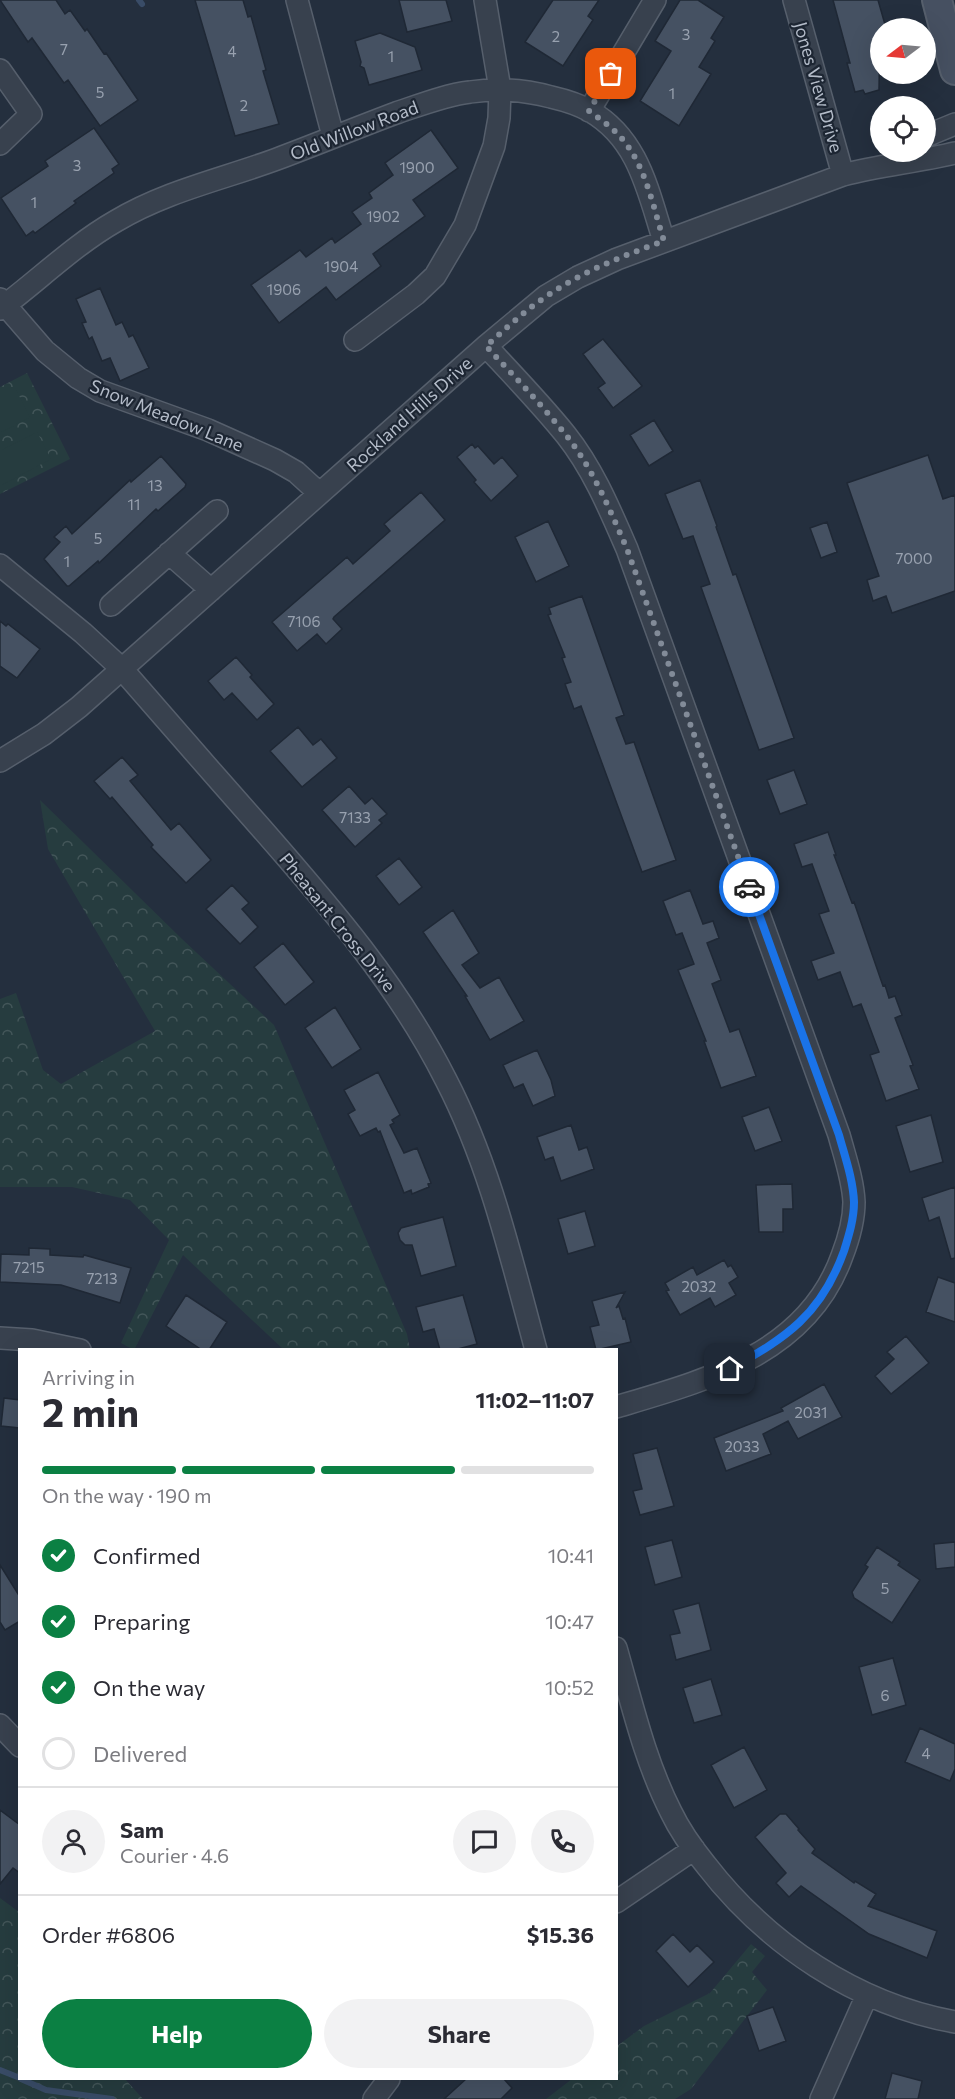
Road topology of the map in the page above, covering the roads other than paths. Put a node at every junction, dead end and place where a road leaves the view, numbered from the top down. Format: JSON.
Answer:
{"nodes":[{"id":1,"x":297,"y":0,"type":"edge"},
{"id":2,"x":485,"y":0,"type":"edge"},
{"id":3,"x":655,"y":0,"type":"edge"},
{"id":4,"x":794,"y":0,"type":"edge"},
{"id":5,"x":944,"y":11,"type":"edge"},
{"id":6,"x":0,"y":70,"type":"edge"},
{"id":7,"x":955,"y":70,"type":"edge"},
{"id":8,"x":500,"y":89,"type":"junction"},
{"id":9,"x":589,"y":111,"type":"junction"},
{"id":10,"x":955,"y":124,"type":"edge"},
{"id":11,"x":936,"y":132,"type":"edge"},
{"id":12,"x":333,"y":136,"type":"junction"},
{"id":13,"x":0,"y":144,"type":"edge"},
{"id":14,"x":955,"y":153,"type":"edge"},
{"id":15,"x":884,"y":162,"type":"edge"},
{"id":16,"x":878,"y":166,"type":"junction"},
{"id":17,"x":843,"y":175,"type":"junction"},
{"id":18,"x":664,"y":241,"type":"junction"},
{"id":19,"x":2,"y":304,"type":"edge"},
{"id":20,"x":355,"y":340,"type":"dead end"},
{"id":21,"x":486,"y":346,"type":"junction"},
{"id":22,"x":319,"y":493,"type":"junction"},
{"id":23,"x":216,"y":511,"type":"dead end"},
{"id":24,"x":169,"y":553,"type":"junction"},
{"id":25,"x":0,"y":565,"type":"edge"},
{"id":26,"x":211,"y":590,"type":"junction"},
{"id":27,"x":111,"y":605,"type":"dead end"},
{"id":28,"x":122,"y":669,"type":"junction"},
{"id":29,"x":0,"y":761,"type":"edge"},
{"id":30,"x":0,"y":1338,"type":"edge"},
{"id":31,"x":70,"y":1348,"type":"edge"},
{"id":32,"x":535,"y":1348,"type":"edge"},
{"id":33,"x":618,"y":1406,"type":"edge"},
{"id":34,"x":618,"y":1655,"type":"edge"},
{"id":35,"x":0,"y":1725,"type":"edge"},
{"id":36,"x":18,"y":1744,"type":"edge"},
{"id":37,"x":694,"y":1849,"type":"junction"},
{"id":38,"x":618,"y":1901,"type":"edge"},
{"id":39,"x":867,"y":1995,"type":"junction"},
{"id":40,"x":955,"y":2022,"type":"edge"},
{"id":41,"x":388,"y":2080,"type":"edge"},
{"id":42,"x":374,"y":2099,"type":"edge"},
{"id":43,"x":821,"y":2099,"type":"edge"}],
"edges":[{"from":1,"to":12,"type":"street"},
{"from":2,"to":8,"type":"street"},
{"from":3,"to":9,"type":"street"},
{"from":4,"to":17,"type":"street","name":"Jones View Drive"},
{"from":5,"to":7,"type":"street"},
{"from":6,"to":13,"type":"street"},
{"from":8,"to":9,"type":"street","name":"Old Willow Road"},
{"from":8,"to":12,"type":"street","name":"Old Willow Road"},
{"from":8,"to":20,"type":"street"},
{"from":9,"to":18,"type":"street","name":"Old Willow Road"},
{"from":10,"to":11,"type":"street"},
{"from":12,"to":19,"type":"street","name":"Old Willow Road"},
{"from":14,"to":16,"type":"street","name":"Rockland Hills Drive"},
{"from":15,"to":16,"type":"street","name":"Rockland Hills Drive"},
{"from":16,"to":17,"type":"street","name":"Rockland Hills Drive"},
{"from":17,"to":18,"type":"street","name":"Rockland Hills Drive"},
{"from":18,"to":21,"type":"street","name":"Rockland Hills Drive"},
{"from":19,"to":22,"type":"street","name":"Snow Meadow Lane"},
{"from":21,"to":22,"type":"street","name":"Rockland Hills Drive"},
{"from":21,"to":33,"type":"street"},
{"from":22,"to":26,"type":"street","name":"Rockland Hills Drive"},
{"from":23,"to":24,"type":"street"},
{"from":24,"to":26,"type":"street"},
{"from":24,"to":27,"type":"street"},
{"from":25,"to":28,"type":"street","name":"Pheasant Cross Drive"},
{"from":26,"to":28,"type":"street","name":"Rockland Hills Drive"},
{"from":28,"to":29,"type":"street","name":"Rockland Hills Drive"},
{"from":28,"to":32,"type":"street","name":"Pheasant Cross Drive"},
{"from":30,"to":31,"type":"street"},
{"from":34,"to":37,"type":"street"},
{"from":35,"to":36,"type":"street"},
{"from":37,"to":38,"type":"street"},
{"from":37,"to":39,"type":"street"},
{"from":39,"to":40,"type":"street"},
{"from":39,"to":43,"type":"street"},
{"from":41,"to":42,"type":"street"}]}
